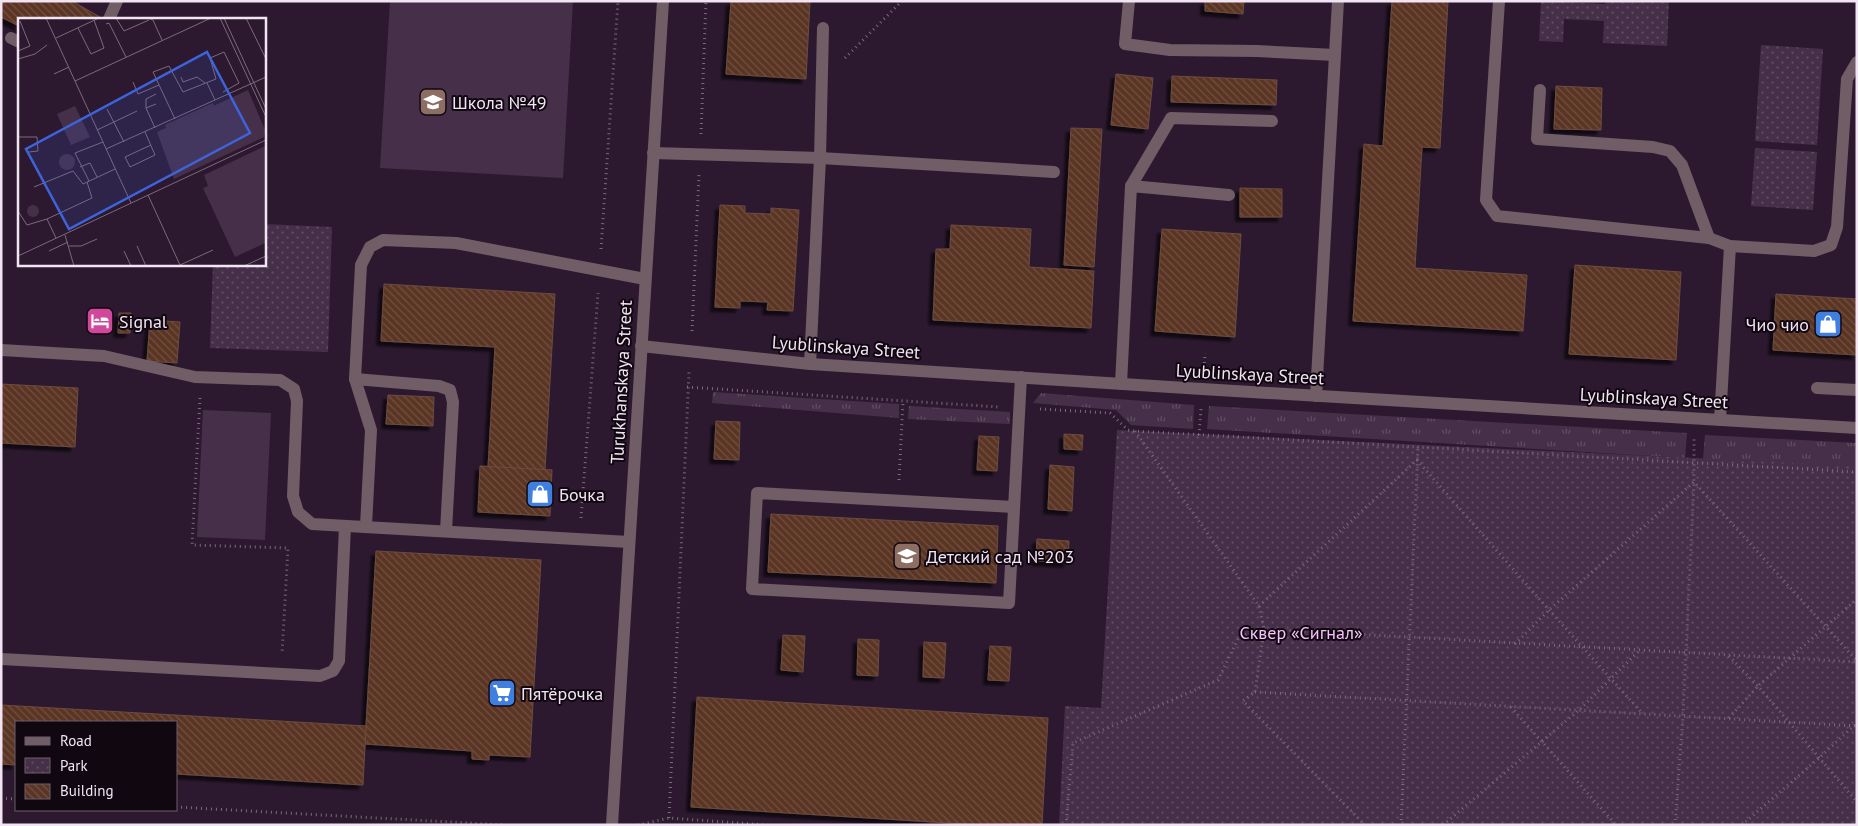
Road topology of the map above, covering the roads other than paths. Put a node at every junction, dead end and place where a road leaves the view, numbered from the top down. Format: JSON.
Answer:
{"nodes":[{"id":1,"x":116,"y":1,"type":"edge"},
{"id":2,"x":663,"y":1,"type":"edge"},
{"id":3,"x":1129,"y":1,"type":"edge"},
{"id":4,"x":1338,"y":1,"type":"edge"},
{"id":5,"x":1499,"y":1,"type":"edge"},
{"id":6,"x":109,"y":18,"type":"edge"},
{"id":7,"x":822,"y":28,"type":"dead end"},
{"id":8,"x":1335,"y":56,"type":"junction"},
{"id":9,"x":1857,"y":62,"type":"edge"},
{"id":10,"x":1540,"y":90,"type":"dead end"},
{"id":11,"x":1272,"y":121,"type":"dead end"},
{"id":12,"x":653,"y":154,"type":"junction"},
{"id":13,"x":820,"y":158,"type":"junction"},
{"id":14,"x":1054,"y":172,"type":"dead end"},
{"id":15,"x":1131,"y":186,"type":"junction"},
{"id":16,"x":1229,"y":195,"type":"dead end"},
{"id":17,"x":1710,"y":238,"type":"junction"},
{"id":18,"x":1730,"y":246,"type":"junction"},
{"id":19,"x":645,"y":279,"type":"junction"},
{"id":20,"x":641,"y":346,"type":"junction"},
{"id":21,"x":1,"y":350,"type":"edge"},
{"id":22,"x":810,"y":364,"type":"junction"},
{"id":23,"x":1021,"y":377,"type":"junction"},
{"id":24,"x":355,"y":379,"type":"junction"},
{"id":25,"x":1121,"y":384,"type":"junction"},
{"id":26,"x":1818,"y":388,"type":"dead end"},
{"id":27,"x":1857,"y":390,"type":"edge"},
{"id":28,"x":1316,"y":396,"type":"junction"},
{"id":29,"x":1720,"y":420,"type":"junction"},
{"id":30,"x":1857,"y":428,"type":"edge"},
{"id":31,"x":1014,"y":507,"type":"junction"},
{"id":32,"x":345,"y":526,"type":"junction"},
{"id":33,"x":366,"y":526,"type":"junction"},
{"id":34,"x":446,"y":530,"type":"junction"},
{"id":35,"x":629,"y":542,"type":"junction"},
{"id":36,"x":1,"y":659,"type":"edge"},
{"id":37,"x":612,"y":825,"type":"edge"}],
"edges":[{"from":1,"to":6,"type":"street"},
{"from":2,"to":12,"type":"street","name":"Turukhanskaya Street"},
{"from":3,"to":8,"type":"street"},
{"from":4,"to":8,"type":"street"},
{"from":5,"to":17,"type":"street"},
{"from":7,"to":13,"type":"street"},
{"from":8,"to":28,"type":"street"},
{"from":9,"to":18,"type":"street"},
{"from":10,"to":17,"type":"street"},
{"from":11,"to":15,"type":"street"},
{"from":12,"to":13,"type":"street"},
{"from":12,"to":19,"type":"street","name":"Turukhanskaya Street"},
{"from":13,"to":14,"type":"street"},
{"from":13,"to":22,"type":"street"},
{"from":15,"to":16,"type":"street"},
{"from":15,"to":25,"type":"street"},
{"from":17,"to":18,"type":"street"},
{"from":18,"to":29,"type":"street"},
{"from":19,"to":20,"type":"street","name":"Turukhanskaya Street"},
{"from":19,"to":24,"type":"street"},
{"from":20,"to":22,"type":"street","name":"Lyublinskaya Street"},
{"from":20,"to":35,"type":"street","name":"Turukhanskaya Street"},
{"from":21,"to":32,"type":"street"},
{"from":22,"to":23,"type":"street","name":"Lyublinskaya Street"},
{"from":23,"to":25,"type":"street","name":"Lyublinskaya Street"},
{"from":23,"to":31,"type":"street"},
{"from":24,"to":33,"type":"street"},
{"from":24,"to":34,"type":"street"},
{"from":25,"to":28,"type":"street","name":"Lyublinskaya Street"},
{"from":26,"to":27,"type":"street"},
{"from":28,"to":29,"type":"street","name":"Lyublinskaya Street"},
{"from":29,"to":30,"type":"street","name":"Lyublinskaya Street"},
{"from":31,"to":31,"type":"street"},
{"from":32,"to":33,"type":"street"},
{"from":32,"to":36,"type":"street"},
{"from":33,"to":34,"type":"street"},
{"from":34,"to":35,"type":"street"},
{"from":35,"to":37,"type":"street","name":"Turukhanskaya Street"}]}
